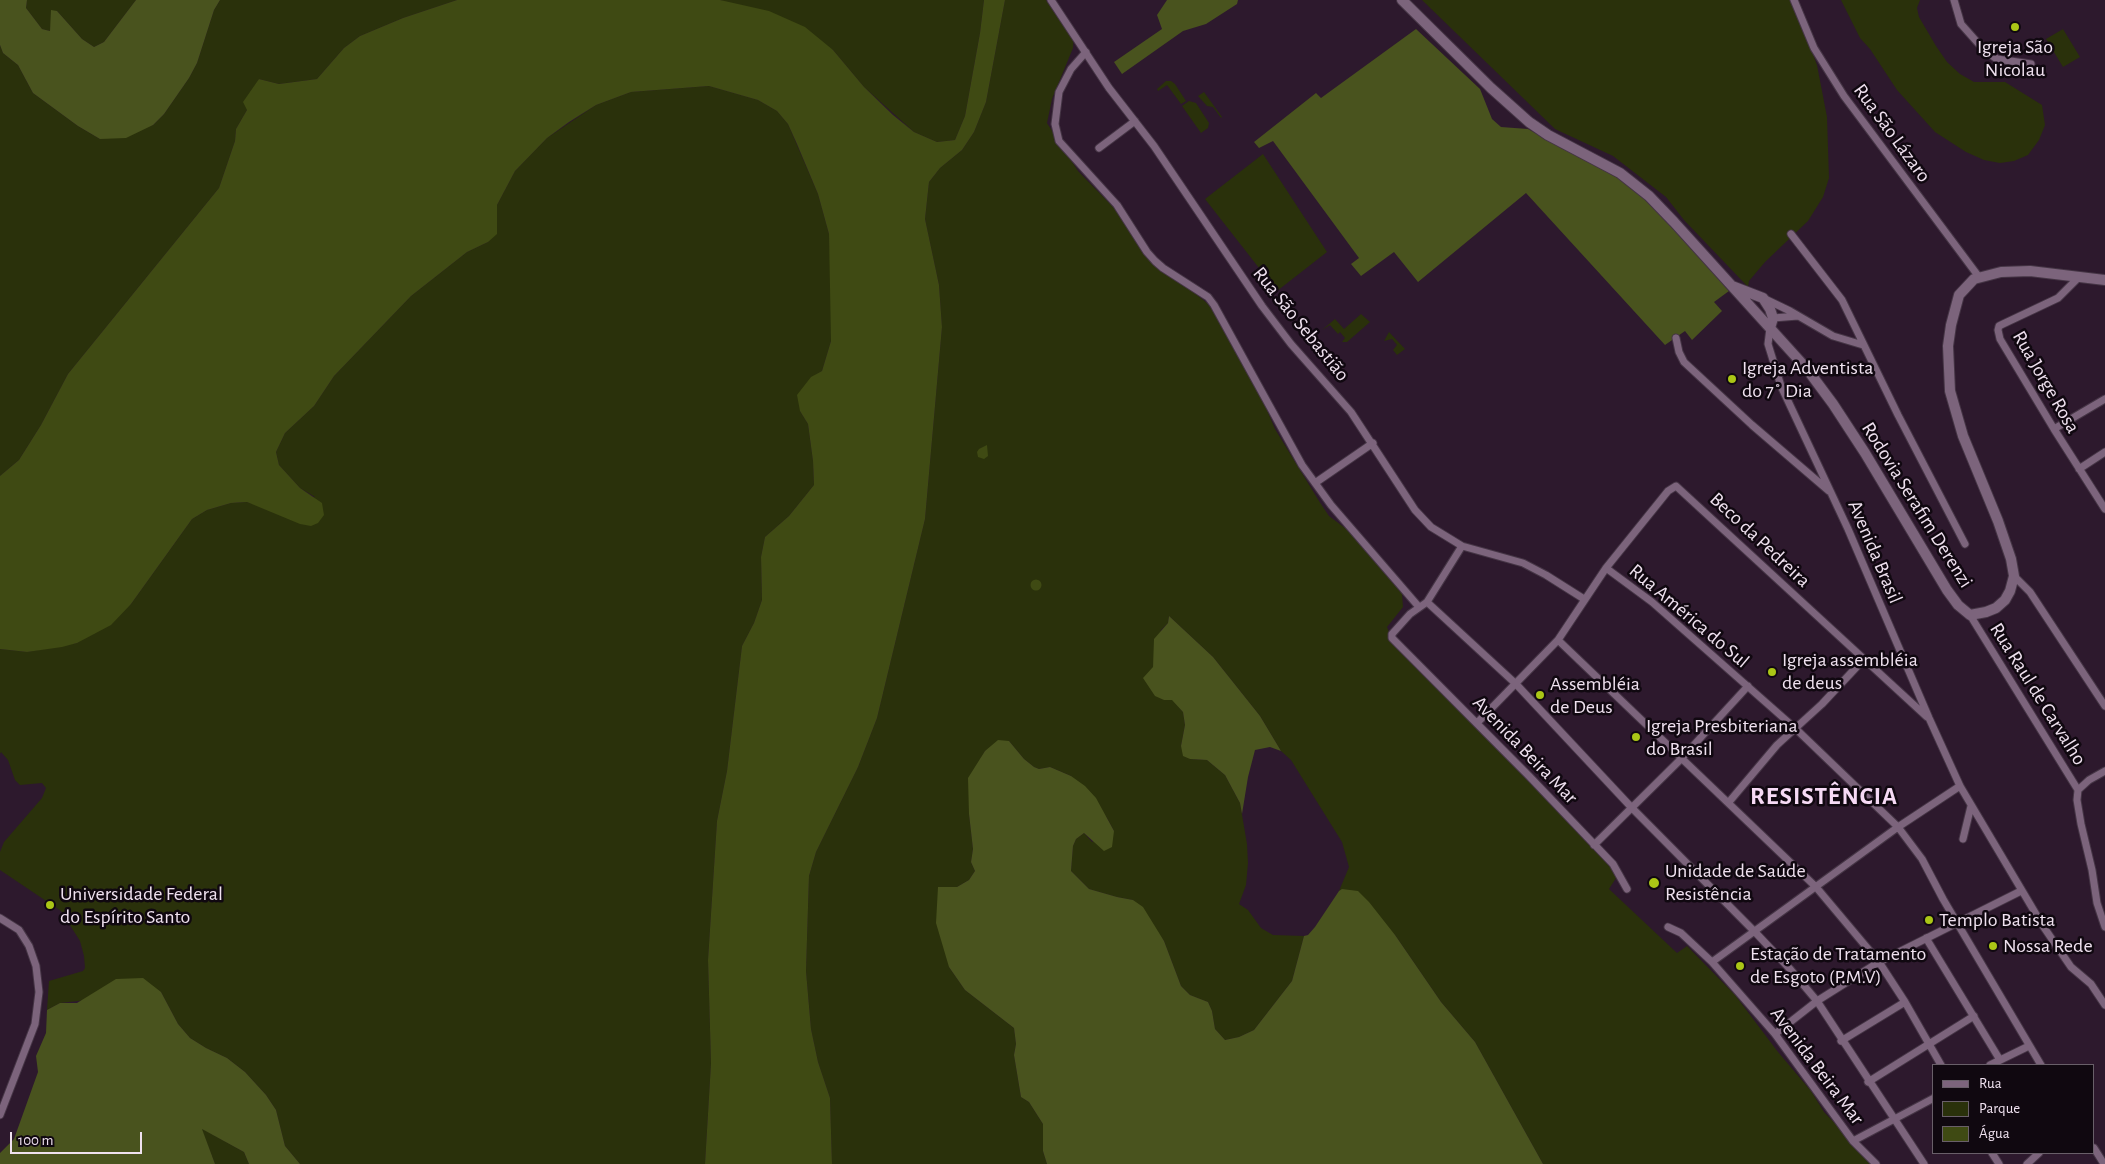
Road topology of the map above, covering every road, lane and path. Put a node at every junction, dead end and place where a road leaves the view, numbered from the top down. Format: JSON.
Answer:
{"nodes":[{"id":1,"x":1051,"y":0,"type":"edge"},
{"id":2,"x":1402,"y":0,"type":"edge"},
{"id":3,"x":1794,"y":0,"type":"edge"},
{"id":4,"x":1954,"y":0,"type":"edge"},
{"id":5,"x":1086,"y":52,"type":"junction"},
{"id":6,"x":2030,"y":64,"type":"dead end"},
{"id":7,"x":1135,"y":121,"type":"junction"},
{"id":8,"x":1099,"y":148,"type":"dead end"},
{"id":9,"x":1791,"y":234,"type":"dead end"},
{"id":10,"x":1979,"y":277,"type":"junction"},
{"id":11,"x":2079,"y":277,"type":"junction"},
{"id":12,"x":2105,"y":280,"type":"edge"},
{"id":13,"x":1731,"y":286,"type":"junction"},
{"id":14,"x":1763,"y":298,"type":"junction"},
{"id":15,"x":1799,"y":316,"type":"junction"},
{"id":16,"x":1771,"y":323,"type":"junction"},
{"id":17,"x":1676,"y":338,"type":"dead end"},
{"id":18,"x":1863,"y":345,"type":"junction"},
{"id":19,"x":2105,"y":399,"type":"edge"},
{"id":20,"x":2054,"y":429,"type":"junction"},
{"id":21,"x":1373,"y":443,"type":"junction"},
{"id":22,"x":2105,"y":452,"type":"edge"},
{"id":23,"x":2079,"y":469,"type":"junction"},
{"id":24,"x":1315,"y":483,"type":"junction"},
{"id":25,"x":1832,"y":494,"type":"junction"},
{"id":26,"x":2105,"y":509,"type":"edge"},
{"id":27,"x":1965,"y":544,"type":"dead end"},
{"id":28,"x":1462,"y":546,"type":"junction"},
{"id":29,"x":1606,"y":568,"type":"junction"},
{"id":30,"x":2014,"y":576,"type":"junction"},
{"id":31,"x":1584,"y":599,"type":"junction"},
{"id":32,"x":1427,"y":602,"type":"junction"},
{"id":33,"x":1419,"y":607,"type":"junction"},
{"id":34,"x":1970,"y":615,"type":"junction"},
{"id":35,"x":1558,"y":640,"type":"junction"},
{"id":36,"x":1864,"y":659,"type":"junction"},
{"id":37,"x":1516,"y":684,"type":"junction"},
{"id":38,"x":1748,"y":686,"type":"junction"},
{"id":39,"x":2105,"y":706,"type":"edge"},
{"id":40,"x":1929,"y":718,"type":"junction"},
{"id":41,"x":1477,"y":723,"type":"junction"},
{"id":42,"x":1796,"y":729,"type":"junction"},
{"id":43,"x":1682,"y":758,"type":"junction"},
{"id":44,"x":2105,"y":771,"type":"edge"},
{"id":45,"x":1960,"y":786,"type":"junction"},
{"id":46,"x":2078,"y":790,"type":"junction"},
{"id":47,"x":1729,"y":802,"type":"junction"},
{"id":48,"x":1969,"y":804,"type":"junction"},
{"id":49,"x":1632,"y":808,"type":"junction"},
{"id":50,"x":1898,"y":828,"type":"junction"},
{"id":51,"x":1963,"y":839,"type":"dead end"},
{"id":52,"x":1594,"y":845,"type":"junction"},
{"id":53,"x":1816,"y":887,"type":"junction"},
{"id":54,"x":1627,"y":889,"type":"dead end"},
{"id":55,"x":2021,"y":891,"type":"junction"},
{"id":56,"x":0,"y":918,"type":"edge"},
{"id":57,"x":1957,"y":923,"type":"junction"},
{"id":58,"x":1668,"y":926,"type":"dead end"},
{"id":59,"x":2105,"y":927,"type":"edge"},
{"id":60,"x":1755,"y":932,"type":"junction"},
{"id":61,"x":1926,"y":938,"type":"junction"},
{"id":62,"x":1712,"y":962,"type":"junction"},
{"id":63,"x":1879,"y":962,"type":"junction"},
{"id":64,"x":1817,"y":1001,"type":"junction"},
{"id":65,"x":1906,"y":1002,"type":"junction"},
{"id":66,"x":2105,"y":1004,"type":"edge"},
{"id":67,"x":1974,"y":1016,"type":"junction"},
{"id":68,"x":1775,"y":1034,"type":"junction"},
{"id":69,"x":1842,"y":1041,"type":"junction"},
{"id":70,"x":1930,"y":1044,"type":"junction"},
{"id":71,"x":2029,"y":1046,"type":"junction"},
{"id":72,"x":2000,"y":1060,"type":"junction"},
{"id":73,"x":1940,"y":1064,"type":"edge"},
{"id":74,"x":1992,"y":1064,"type":"edge"},
{"id":75,"x":2040,"y":1064,"type":"edge"},
{"id":76,"x":1868,"y":1082,"type":"junction"},
{"id":77,"x":1932,"y":1099,"type":"edge"},
{"id":78,"x":0,"y":1115,"type":"edge"},
{"id":79,"x":1894,"y":1120,"type":"junction"},
{"id":80,"x":1853,"y":1141,"type":"junction"},
{"id":81,"x":2095,"y":1150,"type":"edge"},
{"id":82,"x":2038,"y":1154,"type":"edge"},
{"id":83,"x":1876,"y":1164,"type":"edge"},
{"id":84,"x":1924,"y":1164,"type":"edge"},
{"id":85,"x":2027,"y":1164,"type":"edge"},
{"id":86,"x":2103,"y":1164,"type":"edge"}],
"edges":[{"from":1,"to":5,"type":"street","name":"Rua São Sebastião"},
{"from":2,"to":13,"type":"main road","name":"Rodovia Serafim Derenzi"},
{"from":3,"to":10,"type":"street","name":"Rua São Lázaro"},
{"from":4,"to":6,"type":"street"},
{"from":5,"to":7,"type":"street","name":"Rua São Sebastião"},
{"from":5,"to":24,"type":"street"},
{"from":7,"to":8,"type":"street"},
{"from":7,"to":21,"type":"street","name":"Rua São Sebastião"},
{"from":9,"to":18,"type":"street"},
{"from":10,"to":11,"type":"main road"},
{"from":10,"to":30,"type":"main road"},
{"from":11,"to":12,"type":"main road"},
{"from":11,"to":20,"type":"street","name":"Rua Jorge Rosa"},
{"from":13,"to":14,"type":"main road"},
{"from":13,"to":16,"type":"main road","name":"Rodovia Serafim Derenzi"},
{"from":14,"to":15,"type":"street"},
{"from":14,"to":16,"type":"main road"},
{"from":15,"to":16,"type":"street"},
{"from":15,"to":18,"type":"street"},
{"from":16,"to":25,"type":"street","name":"Avenida Brasil"},
{"from":16,"to":34,"type":"main road","name":"Rodovia Serafim Derenzi"},
{"from":17,"to":25,"type":"street"},
{"from":18,"to":27,"type":"street"},
{"from":19,"to":20,"type":"street"},
{"from":20,"to":23,"type":"street","name":"Rua Jorge Rosa"},
{"from":21,"to":24,"type":"street"},
{"from":21,"to":28,"type":"street","name":"Rua São Sebastião"},
{"from":22,"to":23,"type":"street"},
{"from":23,"to":26,"type":"street","name":"Rua Jorge Rosa"},
{"from":24,"to":33,"type":"street"},
{"from":25,"to":40,"type":"street","name":"Avenida Brasil"},
{"from":28,"to":31,"type":"street","name":"Rua São Sebastião"},
{"from":28,"to":32,"type":"street"},
{"from":29,"to":31,"type":"street","name":"Beco da Pedreira"},
{"from":29,"to":36,"type":"street","name":"Beco da Pedreira"},
{"from":29,"to":38,"type":"street","name":"Rua América do Sul"},
{"from":30,"to":34,"type":"main road","name":"Rodovia Serafim Derenzi"},
{"from":30,"to":39,"type":"street"},
{"from":31,"to":35,"type":"street","name":"Beco da Pedreira"},
{"from":32,"to":33,"type":"street"},
{"from":32,"to":37,"type":"street"},
{"from":33,"to":41,"type":"street","name":"Avenida Beira Mar"},
{"from":34,"to":46,"type":"street","name":"Rua Raul de Carvalho"},
{"from":35,"to":37,"type":"street","name":"Beco da Pedreira"},
{"from":35,"to":43,"type":"street"},
{"from":36,"to":40,"type":"street","name":"Beco da Pedreira"},
{"from":36,"to":42,"type":"street"},
{"from":37,"to":41,"type":"street","name":"Beco da Pedreira"},
{"from":37,"to":49,"type":"street"},
{"from":38,"to":42,"type":"street","name":"Rua América do Sul"},
{"from":38,"to":43,"type":"street"},
{"from":40,"to":45,"type":"street","name":"Avenida Brasil"},
{"from":41,"to":52,"type":"street","name":"Avenida Beira Mar"},
{"from":42,"to":47,"type":"street"},
{"from":42,"to":50,"type":"street","name":"Rua América do Sul"},
{"from":43,"to":47,"type":"street"},
{"from":43,"to":49,"type":"street"},
{"from":44,"to":46,"type":"street"},
{"from":45,"to":48,"type":"street","name":"Avenida Brasil"},
{"from":45,"to":50,"type":"street"},
{"from":46,"to":59,"type":"street"},
{"from":47,"to":53,"type":"street"},
{"from":48,"to":51,"type":"street"},
{"from":48,"to":55,"type":"street"},
{"from":49,"to":52,"type":"street"},
{"from":49,"to":60,"type":"street"},
{"from":50,"to":53,"type":"street"},
{"from":50,"to":57,"type":"street","name":"Rua América do Sul"},
{"from":52,"to":54,"type":"street","name":"Avenida Beira Mar"},
{"from":53,"to":60,"type":"street"},
{"from":53,"to":63,"type":"street"},
{"from":55,"to":57,"type":"street"},
{"from":55,"to":66,"type":"street"},
{"from":56,"to":78,"type":"street"},
{"from":57,"to":61,"type":"street"},
{"from":57,"to":71,"type":"street","name":"Rua América do Sul"},
{"from":58,"to":62,"type":"street","name":"Avenida Beira Mar"},
{"from":60,"to":62,"type":"street"},
{"from":60,"to":64,"type":"street"},
{"from":61,"to":63,"type":"street"},
{"from":61,"to":67,"type":"street"},
{"from":62,"to":68,"type":"street","name":"Avenida Beira Mar"},
{"from":63,"to":64,"type":"street"},
{"from":63,"to":65,"type":"street"},
{"from":64,"to":68,"type":"street"},
{"from":64,"to":69,"type":"street"},
{"from":65,"to":69,"type":"street"},
{"from":65,"to":70,"type":"street"},
{"from":67,"to":70,"type":"street"},
{"from":67,"to":72,"type":"street"},
{"from":68,"to":80,"type":"street","name":"Avenida Beira Mar"},
{"from":69,"to":76,"type":"street"},
{"from":70,"to":73,"type":"street"},
{"from":70,"to":76,"type":"street"},
{"from":71,"to":72,"type":"street"},
{"from":71,"to":75,"type":"street","name":"Rua América do Sul"},
{"from":72,"to":74,"type":"street"},
{"from":76,"to":79,"type":"street"},
{"from":77,"to":79,"type":"street"},
{"from":79,"to":80,"type":"street"},
{"from":79,"to":84,"type":"street"},
{"from":80,"to":83,"type":"street","name":"Avenida Beira Mar"},
{"from":81,"to":86,"type":"street"},
{"from":82,"to":85,"type":"street"}]}
